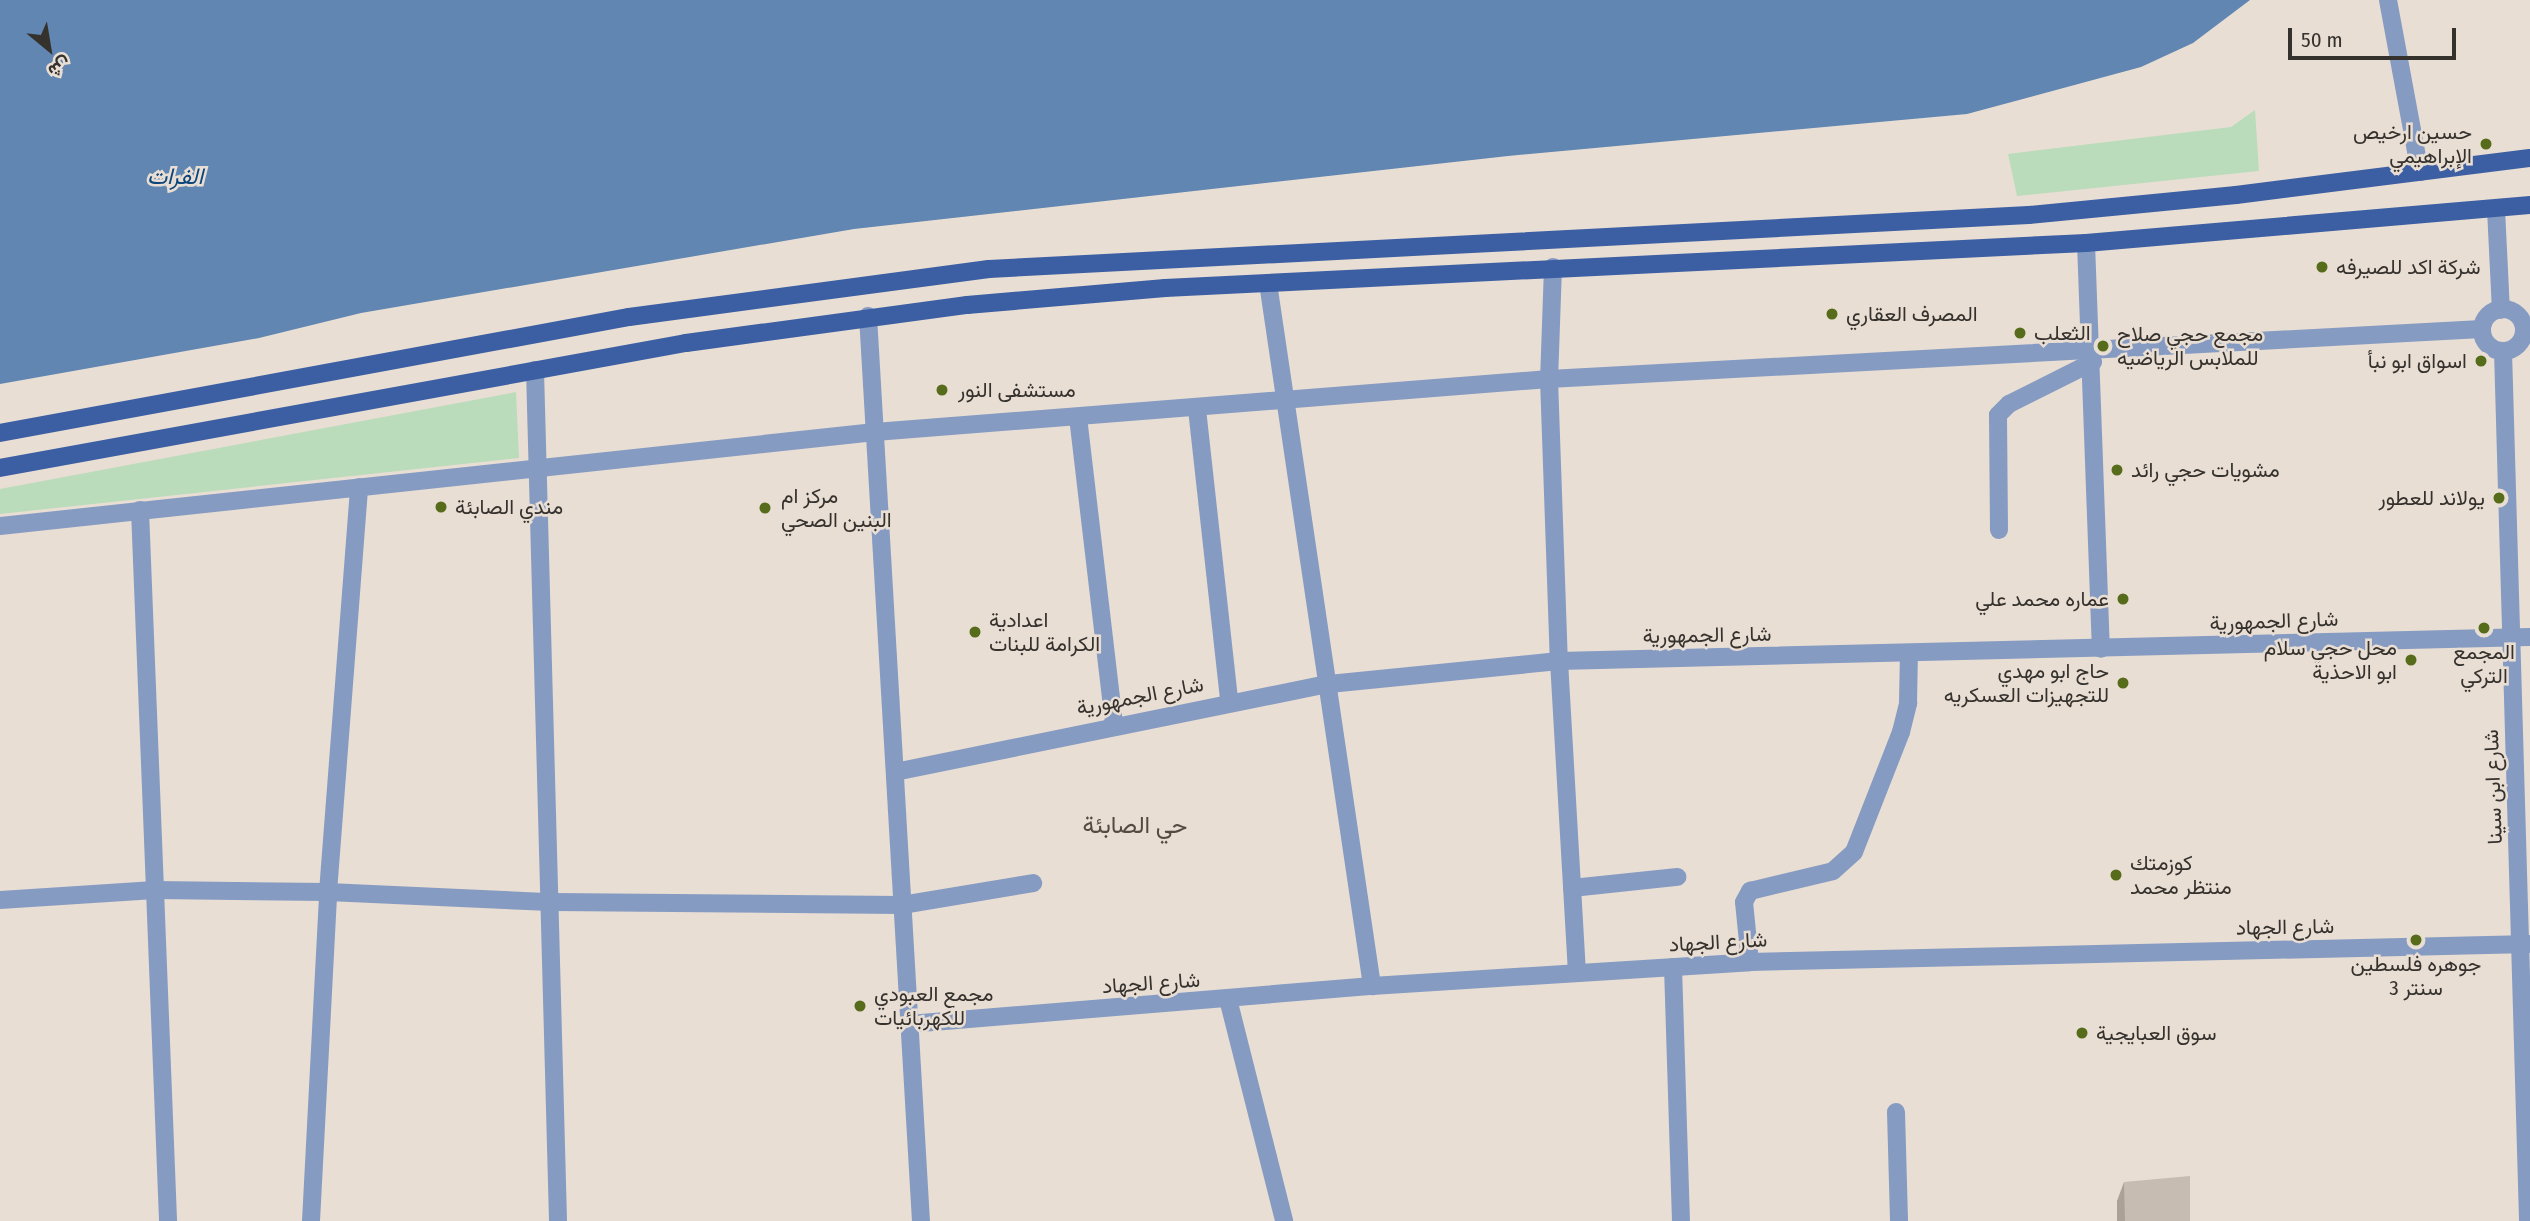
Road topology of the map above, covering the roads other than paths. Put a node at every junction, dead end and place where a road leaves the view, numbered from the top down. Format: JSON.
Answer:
{"nodes":[{"id":1,"x":2388,"y":0,"type":"edge"},
{"id":2,"x":2530,"y":158,"type":"edge"},
{"id":3,"x":2420,"y":172,"type":"junction"},
{"id":4,"x":2530,"y":205,"type":"edge"},
{"id":5,"x":2496,"y":209,"type":"junction"},
{"id":6,"x":2086,"y":243,"type":"junction"},
{"id":7,"x":1419,"y":245,"type":"junction"},
{"id":8,"x":1553,"y":267,"type":"junction"},
{"id":9,"x":1420,"y":274,"type":"junction"},
{"id":10,"x":1268,"y":282,"type":"junction"},
{"id":11,"x":2501,"y":310,"type":"junction"},
{"id":12,"x":868,"y":316,"type":"junction"},
{"id":13,"x":2527,"y":327,"type":"edge"},
{"id":14,"x":2482,"y":329,"type":"junction"},
{"id":15,"x":2503,"y":351,"type":"junction"},
{"id":16,"x":2092,"y":357,"type":"junction"},
{"id":17,"x":536,"y":370,"type":"junction"},
{"id":18,"x":1549,"y":379,"type":"junction"},
{"id":19,"x":1287,"y":402,"type":"junction"},
{"id":20,"x":1197,"y":409,"type":"junction"},
{"id":21,"x":1078,"y":417,"type":"junction"},
{"id":22,"x":875,"y":432,"type":"junction"},
{"id":23,"x":0,"y":433,"type":"edge"},
{"id":24,"x":0,"y":468,"type":"edge"},
{"id":25,"x":538,"y":471,"type":"junction"},
{"id":26,"x":359,"y":487,"type":"junction"},
{"id":27,"x":140,"y":510,"type":"junction"},
{"id":28,"x":0,"y":526,"type":"edge"},
{"id":29,"x":1999,"y":530,"type":"dead end"},
{"id":30,"x":2511,"y":637,"type":"junction"},
{"id":31,"x":2530,"y":637,"type":"edge"},
{"id":32,"x":2101,"y":649,"type":"junction"},
{"id":33,"x":1909,"y":653,"type":"junction"},
{"id":34,"x":1559,"y":661,"type":"junction"},
{"id":35,"x":1329,"y":684,"type":"junction"},
{"id":36,"x":1229,"y":701,"type":"junction"},
{"id":37,"x":1114,"y":724,"type":"junction"},
{"id":38,"x":895,"y":772,"type":"junction"},
{"id":39,"x":1677,"y":877,"type":"dead end"},
{"id":40,"x":1033,"y":883,"type":"dead end"},
{"id":41,"x":1572,"y":888,"type":"junction"},
{"id":42,"x":155,"y":890,"type":"junction"},
{"id":43,"x":328,"y":892,"type":"junction"},
{"id":44,"x":0,"y":900,"type":"edge"},
{"id":45,"x":551,"y":902,"type":"junction"},
{"id":46,"x":902,"y":905,"type":"junction"},
{"id":47,"x":2525,"y":944,"type":"edge"},
{"id":48,"x":1750,"y":962,"type":"junction"},
{"id":49,"x":1673,"y":967,"type":"junction"},
{"id":50,"x":1577,"y":972,"type":"junction"},
{"id":51,"x":1371,"y":986,"type":"junction"},
{"id":52,"x":1228,"y":999,"type":"junction"},
{"id":53,"x":909,"y":1024,"type":"junction"},
{"id":54,"x":1896,"y":1112,"type":"dead end"},
{"id":55,"x":168,"y":1221,"type":"edge"},
{"id":56,"x":311,"y":1221,"type":"edge"},
{"id":57,"x":558,"y":1221,"type":"edge"},
{"id":58,"x":921,"y":1221,"type":"edge"},
{"id":59,"x":1284,"y":1221,"type":"edge"},
{"id":60,"x":1681,"y":1221,"type":"edge"},
{"id":61,"x":1899,"y":1221,"type":"edge"},
{"id":62,"x":2528,"y":1221,"type":"edge"}],
"edges":[{"from":1,"to":3,"type":"street"},
{"from":2,"to":3,"type":"main road"},
{"from":3,"to":7,"type":"main road"},
{"from":4,"to":5,"type":"main road"},
{"from":5,"to":6,"type":"main road"},
{"from":5,"to":11,"type":"street"},
{"from":6,"to":8,"type":"main road"},
{"from":6,"to":16,"type":"street"},
{"from":7,"to":9,"type":"main road"},
{"from":7,"to":23,"type":"main road"},
{"from":8,"to":9,"type":"main road"},
{"from":8,"to":18,"type":"street"},
{"from":9,"to":10,"type":"main road"},
{"from":10,"to":12,"type":"main road"},
{"from":10,"to":19,"type":"street"},
{"from":11,"to":13,"type":"street"},
{"from":11,"to":14,"type":"street"},
{"from":12,"to":17,"type":"main road"},
{"from":12,"to":22,"type":"street"},
{"from":13,"to":15,"type":"street"},
{"from":14,"to":15,"type":"street"},
{"from":14,"to":16,"type":"street"},
{"from":15,"to":30,"type":"street","name":"شارع ابن سينا"},
{"from":16,"to":18,"type":"street"},
{"from":16,"to":29,"type":"street"},
{"from":16,"to":32,"type":"street"},
{"from":17,"to":24,"type":"main road"},
{"from":17,"to":25,"type":"street"},
{"from":18,"to":19,"type":"street"},
{"from":18,"to":34,"type":"street"},
{"from":19,"to":20,"type":"street"},
{"from":19,"to":35,"type":"street"},
{"from":20,"to":21,"type":"street"},
{"from":20,"to":36,"type":"street"},
{"from":21,"to":22,"type":"street"},
{"from":21,"to":37,"type":"street"},
{"from":22,"to":25,"type":"street"},
{"from":22,"to":38,"type":"street"},
{"from":25,"to":26,"type":"street"},
{"from":25,"to":45,"type":"street"},
{"from":26,"to":27,"type":"street"},
{"from":26,"to":43,"type":"street"},
{"from":27,"to":28,"type":"street"},
{"from":27,"to":42,"type":"street"},
{"from":30,"to":31,"type":"street","name":"شارع الجمهورية"},
{"from":30,"to":32,"type":"street","name":"شارع الجمهورية"},
{"from":30,"to":47,"type":"street","name":"شارع ابن سينا"},
{"from":32,"to":33,"type":"street","name":"شارع الجمهورية"},
{"from":33,"to":34,"type":"street","name":"شارع الجمهورية"},
{"from":33,"to":48,"type":"street"},
{"from":34,"to":35,"type":"street","name":"شارع الجمهورية"},
{"from":34,"to":41,"type":"street"},
{"from":35,"to":36,"type":"street","name":"شارع الجمهورية"},
{"from":35,"to":51,"type":"street"},
{"from":36,"to":37,"type":"street","name":"شارع الجمهورية"},
{"from":37,"to":38,"type":"street","name":"شارع الجمهورية"},
{"from":38,"to":46,"type":"street"},
{"from":39,"to":41,"type":"street"},
{"from":40,"to":46,"type":"street"},
{"from":41,"to":50,"type":"street"},
{"from":42,"to":43,"type":"street"},
{"from":42,"to":44,"type":"street"},
{"from":42,"to":55,"type":"street"},
{"from":43,"to":45,"type":"street"},
{"from":43,"to":56,"type":"street"},
{"from":45,"to":46,"type":"street"},
{"from":45,"to":57,"type":"street"},
{"from":46,"to":53,"type":"street"},
{"from":47,"to":48,"type":"street","name":"شارع الجهاد"},
{"from":47,"to":62,"type":"street","name":"شارع ابن سينا"},
{"from":48,"to":49,"type":"street","name":"شارع الجهاد"},
{"from":49,"to":50,"type":"street","name":"شارع الجهاد"},
{"from":49,"to":60,"type":"street"},
{"from":50,"to":51,"type":"street","name":"شارع الجهاد"},
{"from":51,"to":52,"type":"street","name":"شارع الجهاد"},
{"from":52,"to":53,"type":"street","name":"شارع الجهاد"},
{"from":52,"to":59,"type":"street"},
{"from":53,"to":58,"type":"street"},
{"from":54,"to":61,"type":"street"}]}
